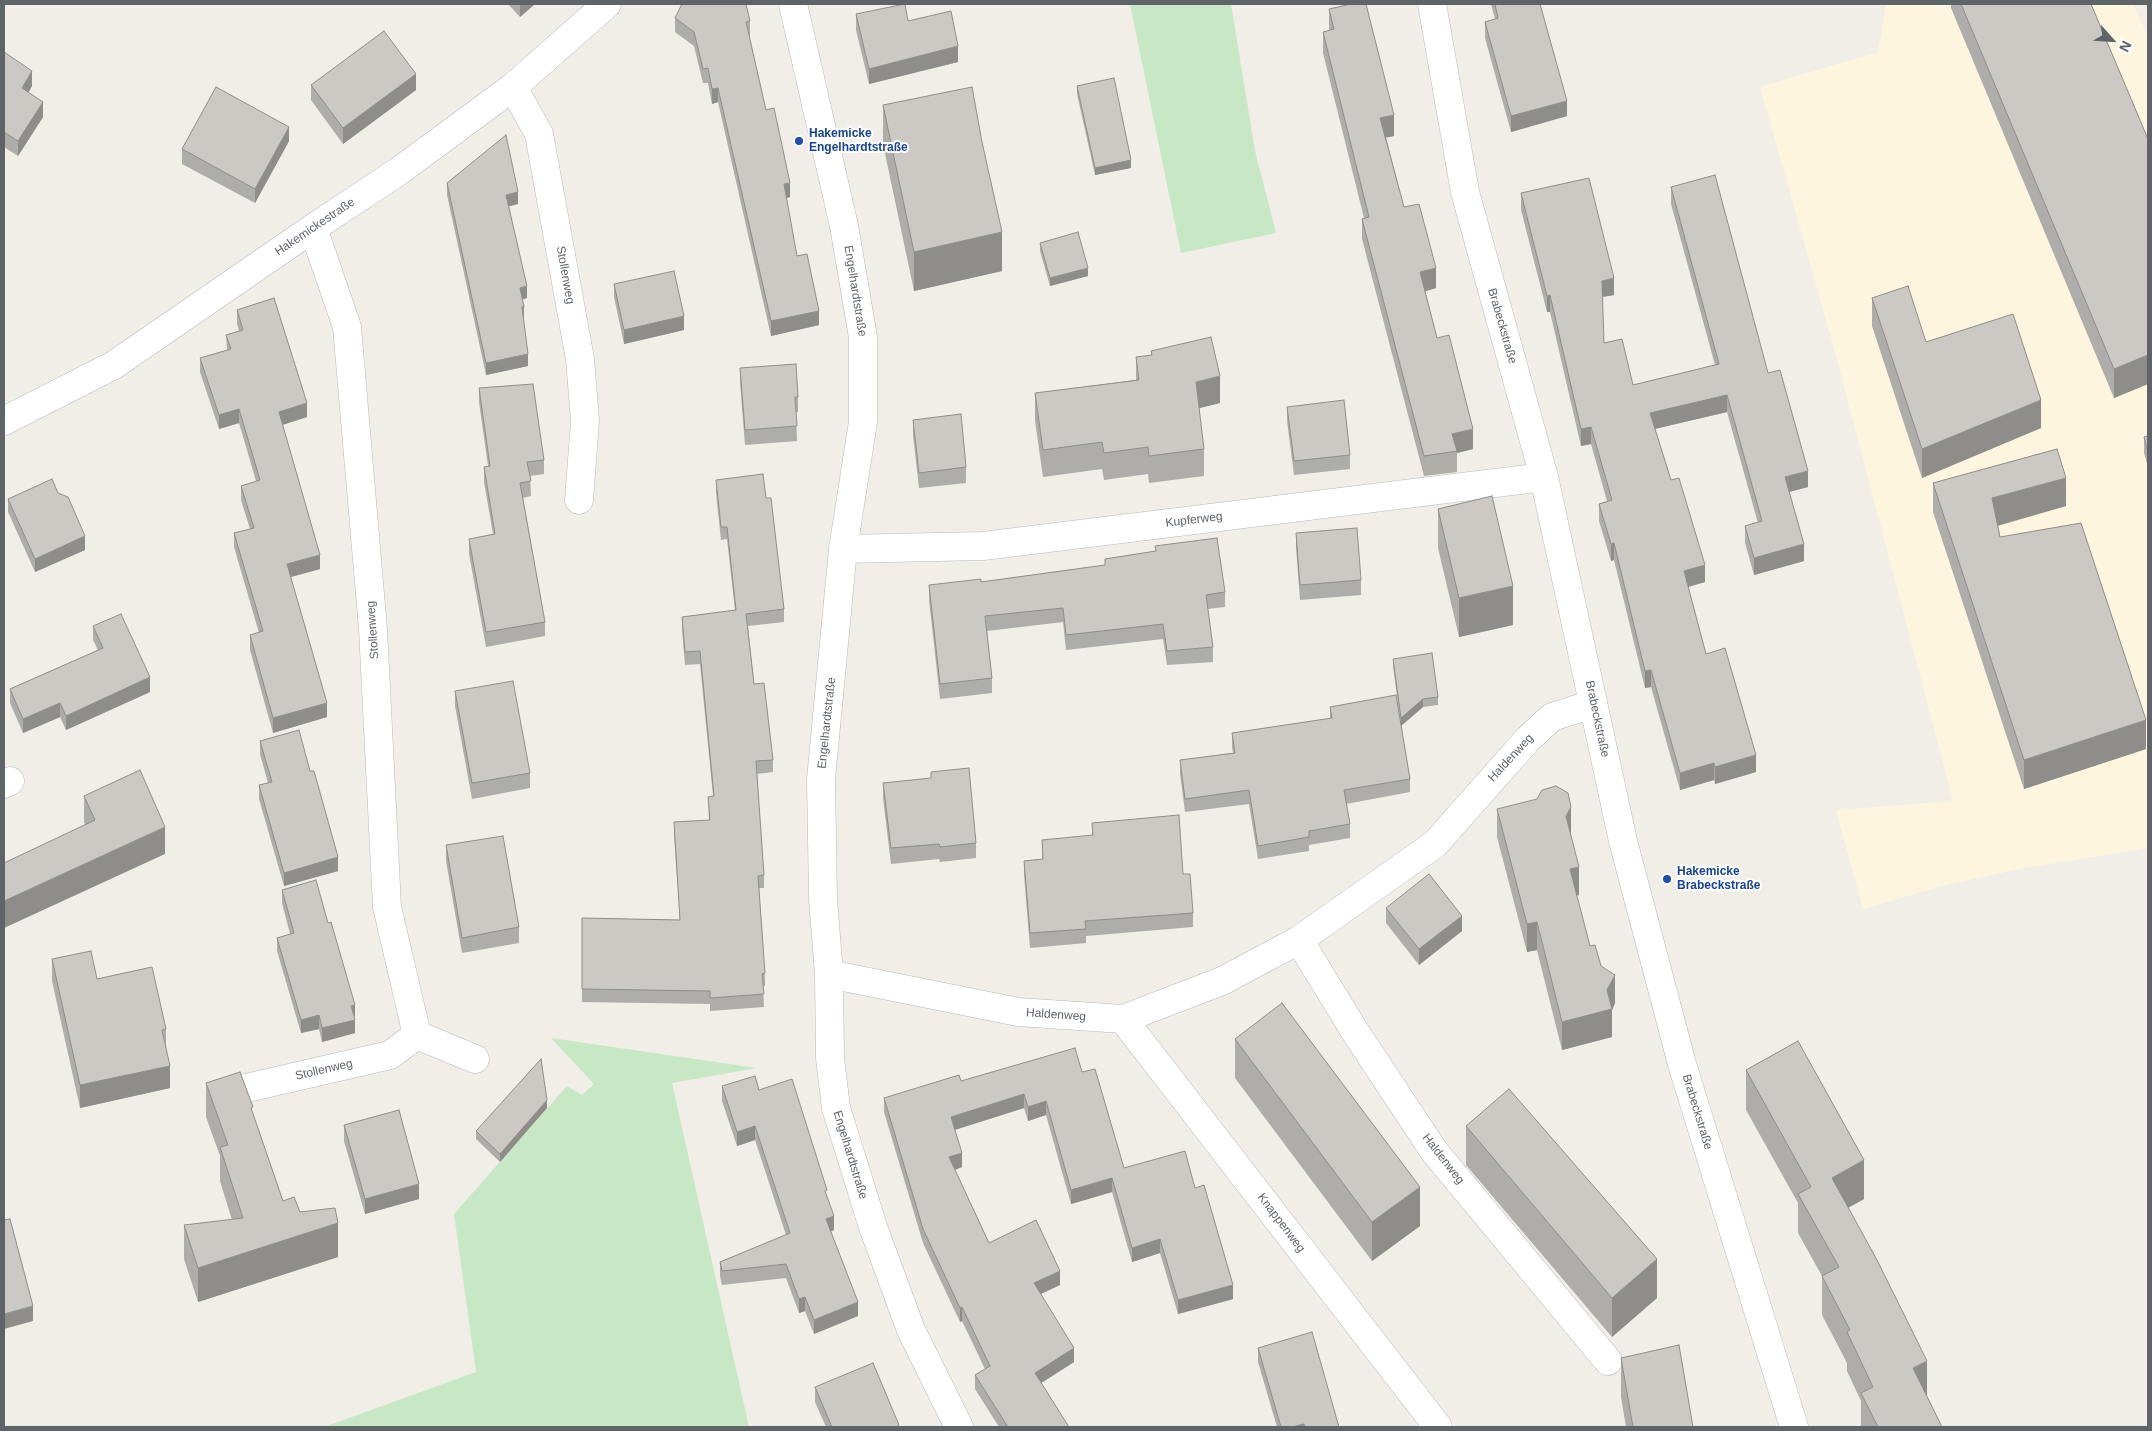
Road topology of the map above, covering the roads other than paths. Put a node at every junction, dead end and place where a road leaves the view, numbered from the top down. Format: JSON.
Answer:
{"nodes":[{"id":1,"x":607,"y":4,"type":"edge"},
{"id":2,"x":793,"y":4,"type":"edge"},
{"id":3,"x":1432,"y":4,"type":"edge"},
{"id":4,"x":513,"y":87,"type":"junction"},
{"id":5,"x":313,"y":228,"type":"junction"},
{"id":6,"x":4,"y":421,"type":"edge"},
{"id":7,"x":1544,"y":476,"type":"junction"},
{"id":8,"x":579,"y":500,"type":"dead end"},
{"id":9,"x":844,"y":549,"type":"junction"},
{"id":10,"x":1594,"y":704,"type":"junction"},
{"id":11,"x":1299,"y":940,"type":"junction"},
{"id":12,"x":829,"y":974,"type":"junction"},
{"id":13,"x":1123,"y":1019,"type":"junction"},
{"id":14,"x":417,"y":1035,"type":"junction"},
{"id":15,"x":475,"y":1059,"type":"dead end"},
{"id":16,"x":225,"y":1093,"type":"edge"},
{"id":17,"x":1608,"y":1362,"type":"dead end"},
{"id":18,"x":959,"y":1427,"type":"edge"},
{"id":19,"x":1438,"y":1427,"type":"edge"},
{"id":20,"x":1794,"y":1427,"type":"edge"}],
"edges":[{"from":1,"to":4,"type":"street","name":"Hakemickestraße"},
{"from":2,"to":9,"type":"street","name":"Engelhardtstraße"},
{"from":3,"to":7,"type":"street","name":"Brabeckstraße"},
{"from":4,"to":5,"type":"street","name":"Hakemickestraße"},
{"from":4,"to":8,"type":"street","name":"Stollenweg"},
{"from":5,"to":6,"type":"street","name":"Hakemickestraße"},
{"from":5,"to":14,"type":"street","name":"Stollenweg"},
{"from":7,"to":9,"type":"street","name":"Kupferweg"},
{"from":7,"to":10,"type":"street","name":"Brabeckstraße"},
{"from":9,"to":12,"type":"street","name":"Engelhardtstraße"},
{"from":10,"to":11,"type":"street","name":"Haldenweg"},
{"from":10,"to":20,"type":"street","name":"Brabeckstraße"},
{"from":11,"to":13,"type":"street","name":"Haldenweg"},
{"from":11,"to":17,"type":"street","name":"Haldenweg"},
{"from":12,"to":13,"type":"street","name":"Haldenweg"},
{"from":12,"to":18,"type":"street","name":"Engelhardtstraße"},
{"from":13,"to":19,"type":"street","name":"Knappenweg"},
{"from":14,"to":15,"type":"street"},
{"from":14,"to":16,"type":"street","name":"Stollenweg"}]}
